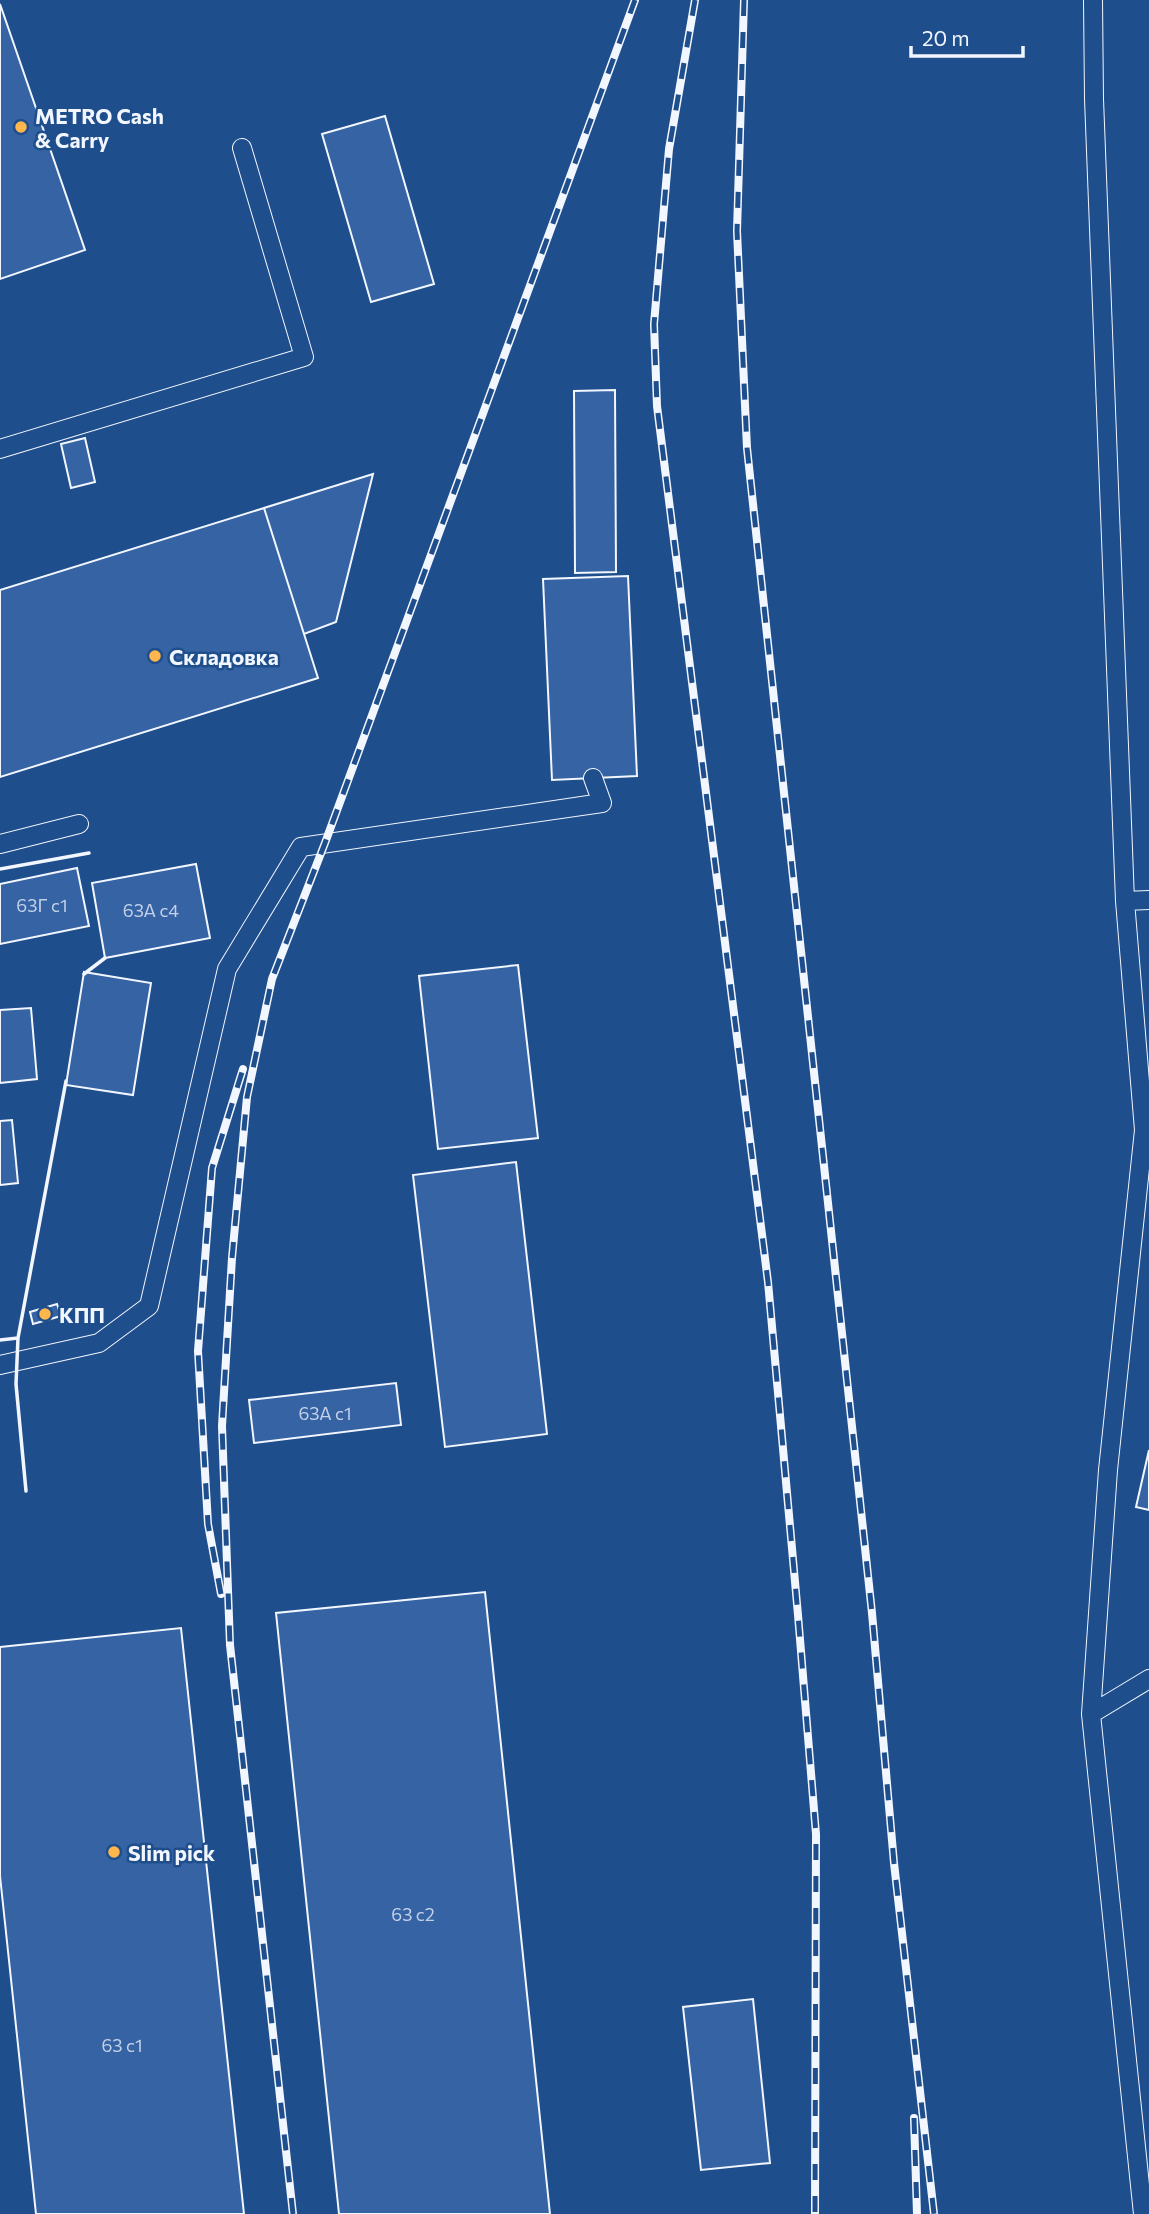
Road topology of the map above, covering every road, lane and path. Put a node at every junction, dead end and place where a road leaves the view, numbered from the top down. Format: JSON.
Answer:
{"nodes":[{"id":1,"x":1093,"y":0,"type":"edge"},
{"id":2,"x":242,"y":148,"type":"dead end"},
{"id":3,"x":0,"y":449,"type":"edge"},
{"id":4,"x":593,"y":778,"type":"dead end"},
{"id":5,"x":79,"y":824,"type":"dead end"},
{"id":6,"x":0,"y":844,"type":"edge"},
{"id":7,"x":1149,"y":900,"type":"edge"},
{"id":8,"x":1125,"y":901,"type":"junction"},
{"id":9,"x":0,"y":1365,"type":"edge"},
{"id":10,"x":1149,"y":1679,"type":"edge"},
{"id":11,"x":1091,"y":1714,"type":"junction"},
{"id":12,"x":1143,"y":2214,"type":"edge"}],
"edges":[{"from":1,"to":8,"type":"lane"},
{"from":2,"to":3,"type":"lane"},
{"from":4,"to":9,"type":"lane"},
{"from":5,"to":6,"type":"lane"},
{"from":7,"to":8,"type":"lane"},
{"from":8,"to":11,"type":"lane"},
{"from":10,"to":11,"type":"lane"},
{"from":11,"to":12,"type":"lane"}]}
